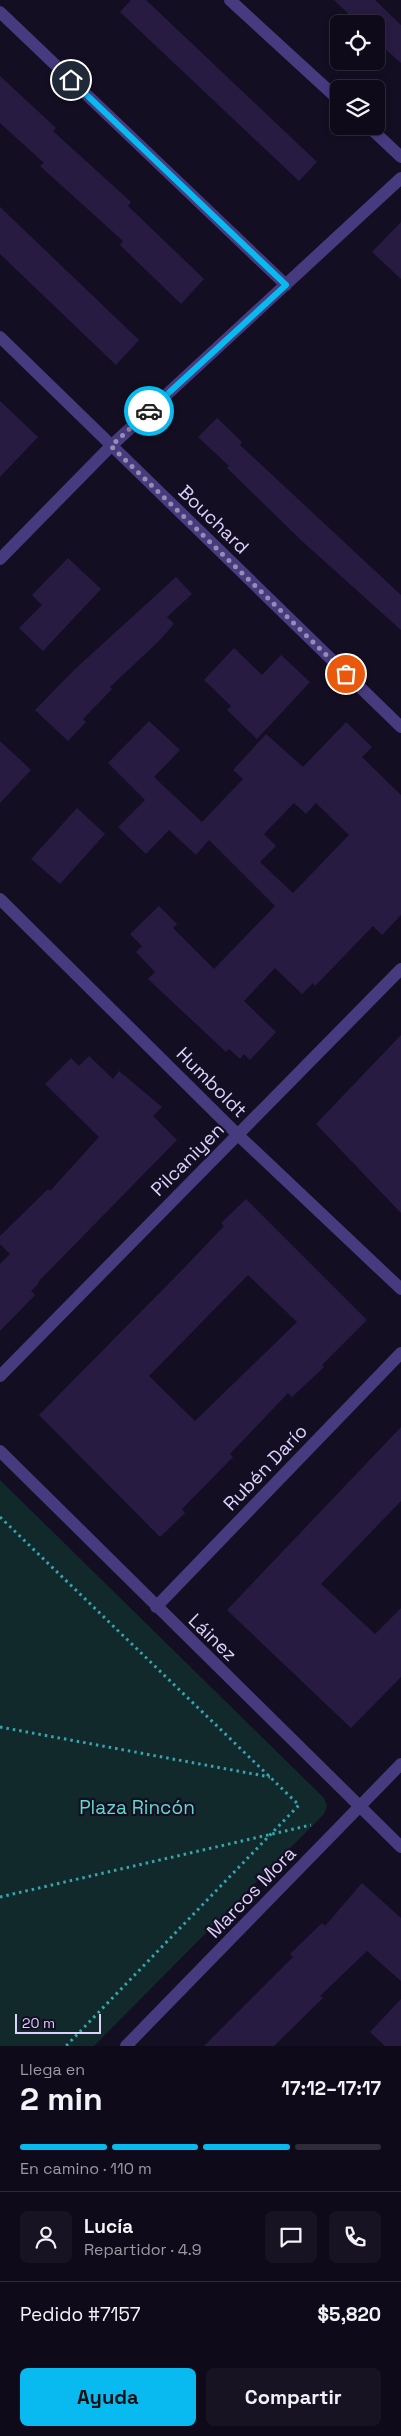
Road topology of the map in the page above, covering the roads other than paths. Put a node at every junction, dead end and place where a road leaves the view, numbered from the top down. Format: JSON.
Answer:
{"nodes":[{"id":1,"x":230,"y":0,"type":"edge"},
{"id":2,"x":0,"y":12,"type":"edge"},
{"id":3,"x":330,"y":92,"type":"edge"},
{"id":4,"x":378,"y":135,"type":"edge"},
{"id":5,"x":401,"y":156,"type":"edge"},
{"id":6,"x":401,"y":178,"type":"edge"},
{"id":7,"x":286,"y":285,"type":"junction"},
{"id":8,"x":0,"y":337,"type":"edge"},
{"id":9,"x":111,"y":446,"type":"junction"},
{"id":10,"x":0,"y":559,"type":"edge"},
{"id":11,"x":401,"y":727,"type":"edge"},
{"id":12,"x":0,"y":899,"type":"edge"},
{"id":13,"x":401,"y":969,"type":"edge"},
{"id":14,"x":238,"y":1134,"type":"junction"},
{"id":15,"x":401,"y":1289,"type":"edge"},
{"id":16,"x":401,"y":1353,"type":"edge"},
{"id":17,"x":0,"y":1376,"type":"edge"},
{"id":18,"x":0,"y":1451,"type":"edge"},
{"id":19,"x":156,"y":1607,"type":"junction"},
{"id":20,"x":401,"y":1764,"type":"edge"},
{"id":21,"x":360,"y":1807,"type":"junction"},
{"id":22,"x":401,"y":1847,"type":"edge"},
{"id":23,"x":126,"y":2046,"type":"edge"}],
"edges":[{"from":1,"to":3,"type":"street"},
{"from":2,"to":7,"type":"street"},
{"from":4,"to":5,"type":"street"},
{"from":6,"to":7,"type":"street"},
{"from":7,"to":9,"type":"street"},
{"from":8,"to":9,"type":"street","name":"Bouchard"},
{"from":9,"to":10,"type":"street"},
{"from":9,"to":11,"type":"street","name":"Bouchard"},
{"from":12,"to":14,"type":"street","name":"Humboldt"},
{"from":13,"to":14,"type":"street","name":"Pilcaniyen"},
{"from":14,"to":15,"type":"street","name":"Humboldt"},
{"from":14,"to":17,"type":"street","name":"Pilcaniyen"},
{"from":16,"to":19,"type":"street","name":"Rubén Darío"},
{"from":18,"to":19,"type":"street","name":"Láinez"},
{"from":19,"to":21,"type":"street","name":"Láinez"},
{"from":20,"to":21,"type":"street","name":"Marcos Mora"},
{"from":21,"to":22,"type":"street","name":"Láinez"},
{"from":21,"to":23,"type":"street","name":"Marcos Mora"}]}
